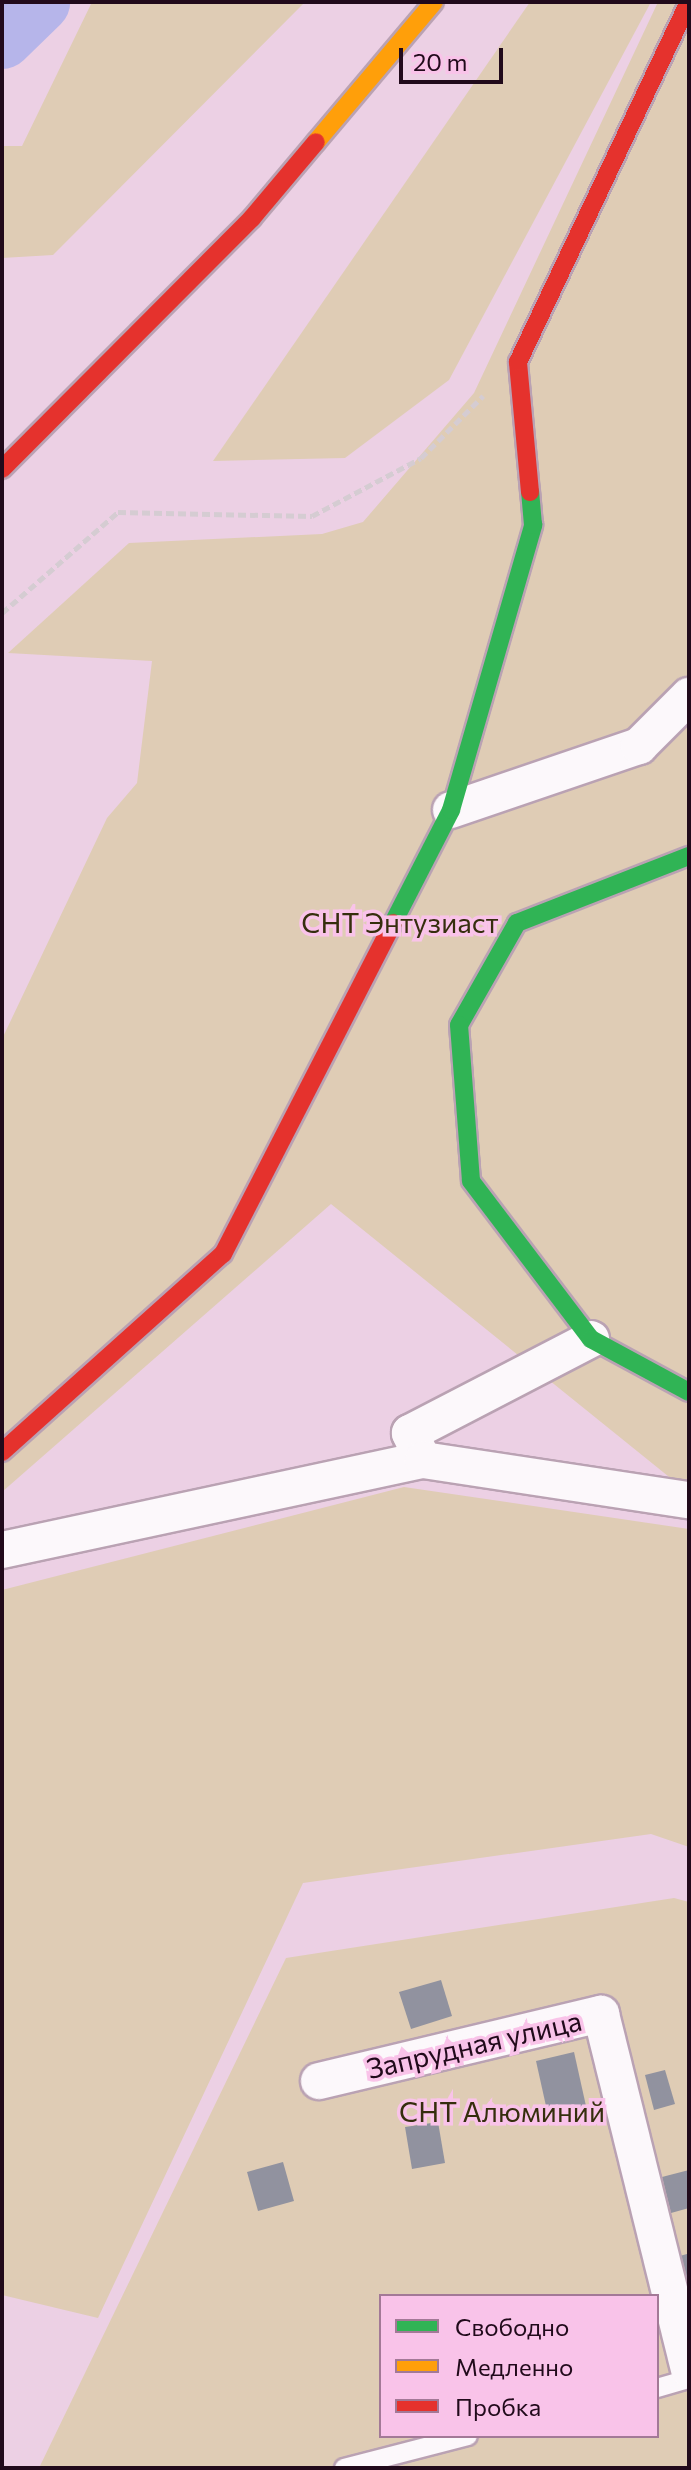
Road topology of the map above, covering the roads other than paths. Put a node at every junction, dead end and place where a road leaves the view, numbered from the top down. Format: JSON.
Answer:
{"nodes":[{"id":1,"x":434,"y":2,"type":"edge"},
{"id":2,"x":689,"y":2,"type":"edge"},
{"id":3,"x":2,"y":469,"type":"edge"},
{"id":4,"x":689,"y":696,"type":"edge"},
{"id":5,"x":451,"y":810,"type":"junction"},
{"id":6,"x":689,"y":856,"type":"edge"},
{"id":7,"x":591,"y":1339,"type":"junction"},
{"id":8,"x":689,"y":1392,"type":"edge"},
{"id":9,"x":2,"y":1452,"type":"edge"},
{"id":10,"x":423,"y":1460,"type":"junction"},
{"id":11,"x":689,"y":1500,"type":"edge"},
{"id":12,"x":2,"y":1550,"type":"edge"},
{"id":13,"x":319,"y":2081,"type":"dead end"},
{"id":14,"x":689,"y":2369,"type":"edge"},
{"id":15,"x":689,"y":2379,"type":"edge"},
{"id":16,"x":659,"y":2387,"type":"edge"},
{"id":17,"x":460,"y":2438,"type":"edge"},
{"id":18,"x":344,"y":2468,"type":"edge"}],
"edges":[{"from":1,"to":3,"type":"street"},
{"from":2,"to":5,"type":"street"},
{"from":4,"to":5,"type":"street"},
{"from":5,"to":9,"type":"street"},
{"from":6,"to":7,"type":"street"},
{"from":7,"to":8,"type":"street"},
{"from":7,"to":10,"type":"street"},
{"from":10,"to":11,"type":"street"},
{"from":10,"to":12,"type":"street"},
{"from":13,"to":14,"type":"street","name":"Запрудная улица"},
{"from":15,"to":16,"type":"lane"},
{"from":17,"to":18,"type":"lane"}]}
